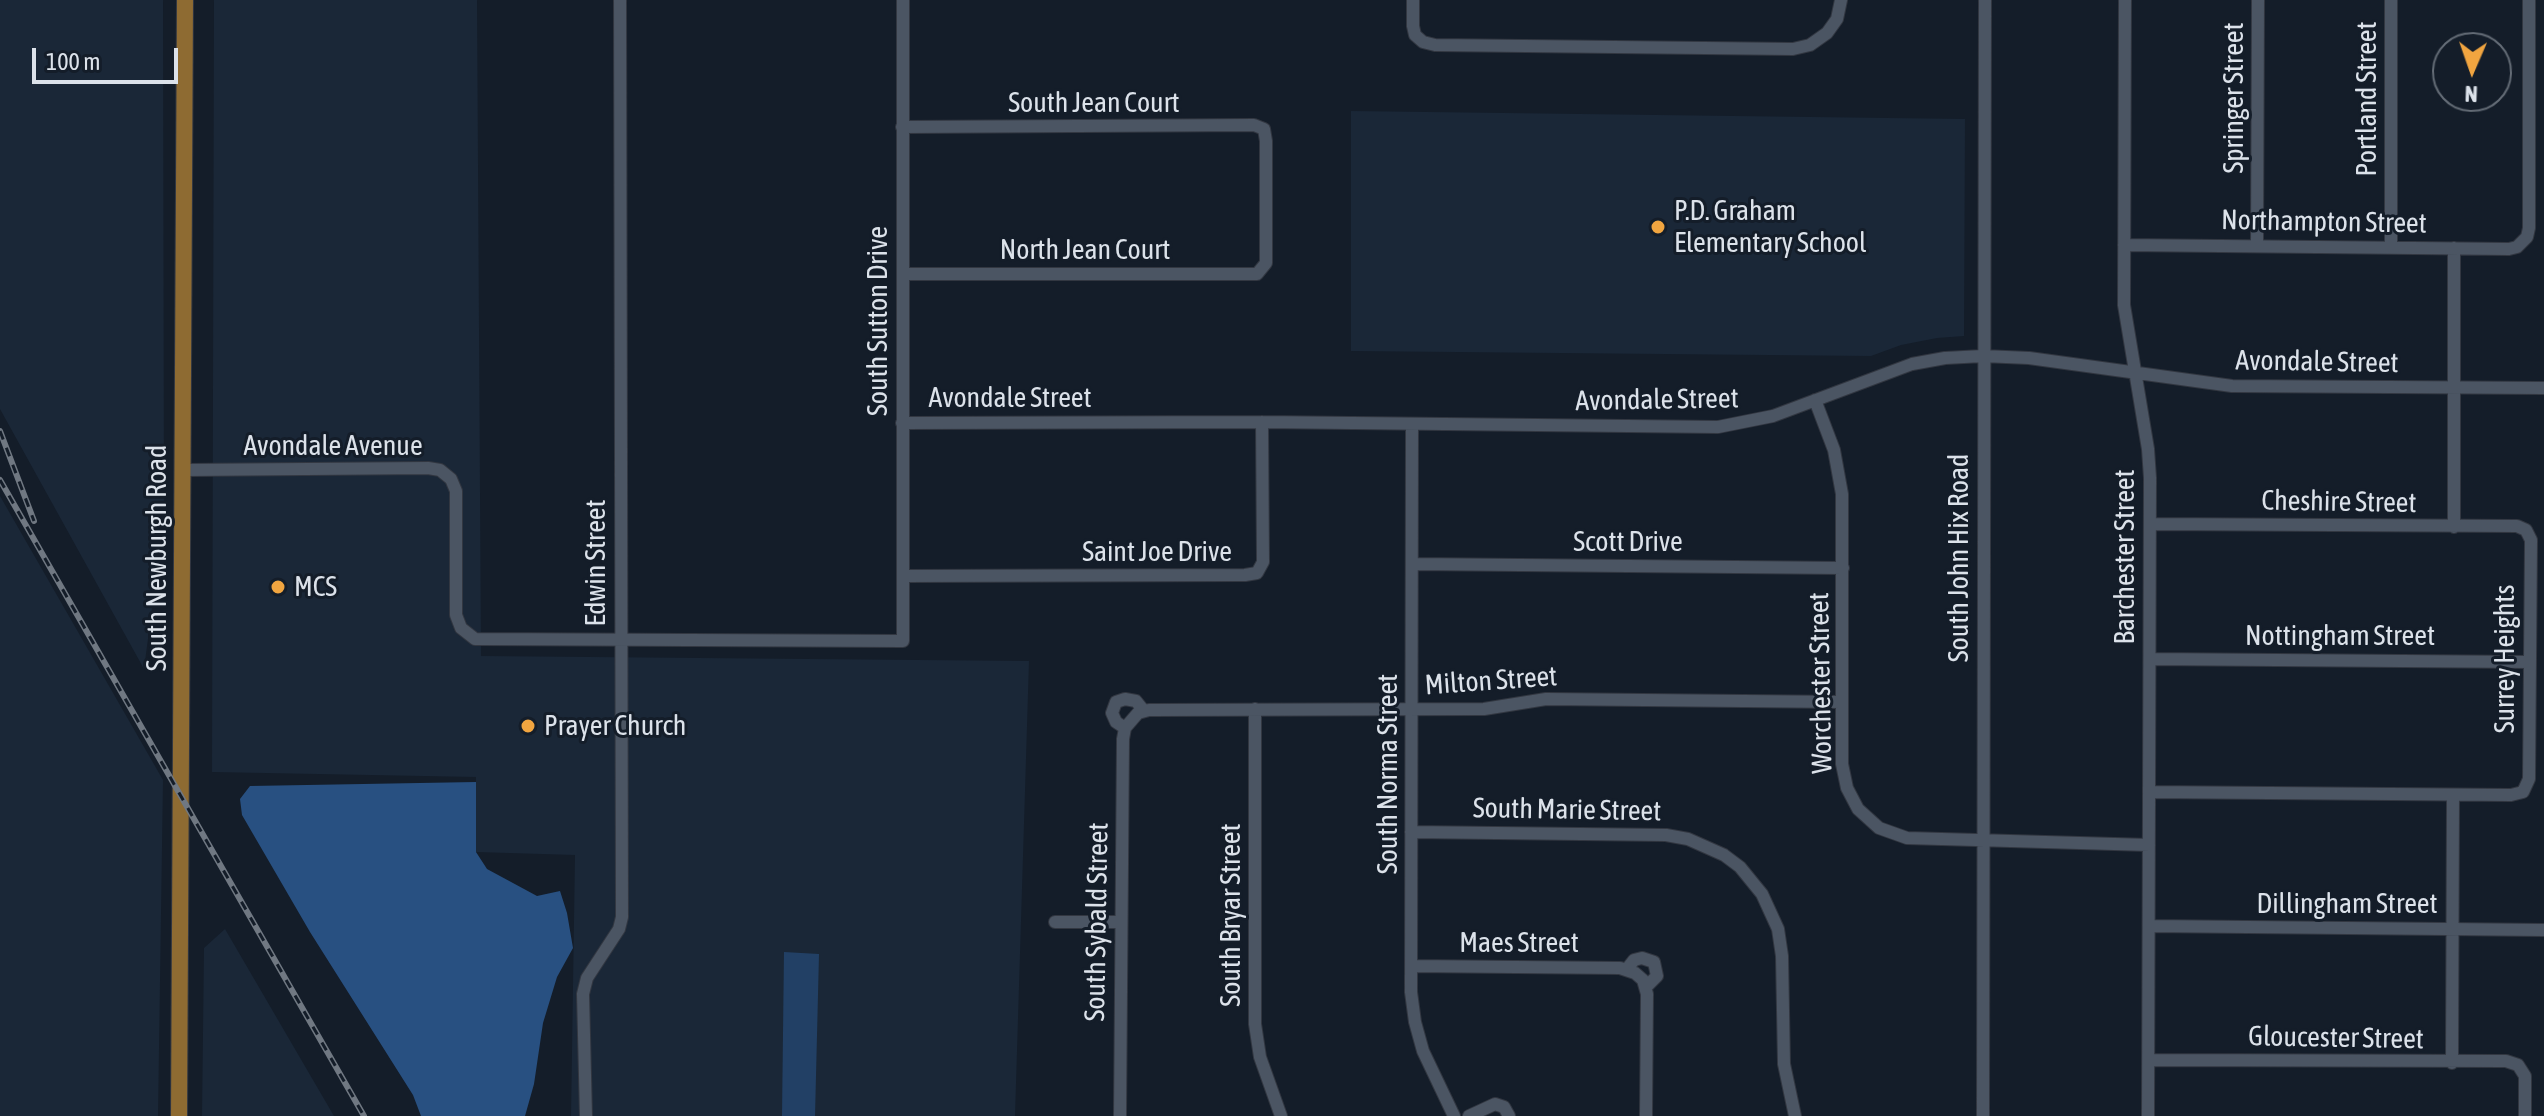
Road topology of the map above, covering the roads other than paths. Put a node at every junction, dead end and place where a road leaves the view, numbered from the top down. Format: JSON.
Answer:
{"nodes":[{"id":1,"x":185,"y":0,"type":"edge"},
{"id":2,"x":620,"y":0,"type":"edge"},
{"id":3,"x":903,"y":0,"type":"edge"},
{"id":4,"x":1413,"y":0,"type":"edge"},
{"id":5,"x":1841,"y":0,"type":"edge"},
{"id":6,"x":1985,"y":0,"type":"edge"},
{"id":7,"x":2125,"y":0,"type":"edge"},
{"id":8,"x":2258,"y":0,"type":"edge"},
{"id":9,"x":2391,"y":0,"type":"edge"},
{"id":10,"x":2529,"y":0,"type":"edge"},
{"id":11,"x":902,"y":127,"type":"junction"},
{"id":12,"x":2124,"y":245,"type":"junction"},
{"id":13,"x":2257,"y":245,"type":"junction"},
{"id":14,"x":2391,"y":246,"type":"junction"},
{"id":15,"x":2454,"y":248,"type":"junction"},
{"id":16,"x":1265,"y":267,"type":"joint"},
{"id":17,"x":903,"y":274,"type":"junction"},
{"id":18,"x":1983,"y":356,"type":"junction"},
{"id":19,"x":2134,"y":373,"type":"junction"},
{"id":20,"x":2455,"y":387,"type":"junction"},
{"id":21,"x":2544,"y":388,"type":"edge"},
{"id":22,"x":1815,"y":400,"type":"junction"},
{"id":23,"x":1262,"y":422,"type":"junction"},
{"id":24,"x":902,"y":423,"type":"junction"},
{"id":25,"x":1412,"y":424,"type":"junction"},
{"id":26,"x":184,"y":470,"type":"junction"},
{"id":27,"x":2150,"y":524,"type":"junction"},
{"id":28,"x":2454,"y":527,"type":"junction"},
{"id":29,"x":2526,"y":530,"type":"joint"},
{"id":30,"x":1413,"y":564,"type":"junction"},
{"id":31,"x":1843,"y":568,"type":"junction"},
{"id":32,"x":904,"y":576,"type":"junction"},
{"id":33,"x":620,"y":642,"type":"junction"},
{"id":34,"x":2150,"y":659,"type":"junction"},
{"id":35,"x":2529,"y":662,"type":"junction"},
{"id":36,"x":1116,"y":702,"type":"joint"},
{"id":37,"x":1842,"y":702,"type":"junction"},
{"id":38,"x":1255,"y":709,"type":"junction"},
{"id":39,"x":1412,"y":710,"type":"junction"},
{"id":40,"x":1144,"y":711,"type":"junction"},
{"id":41,"x":1128,"y":723,"type":"junction"},
{"id":42,"x":2149,"y":792,"type":"junction"},
{"id":43,"x":2453,"y":795,"type":"junction"},
{"id":44,"x":1411,"y":832,"type":"junction"},
{"id":45,"x":1982,"y":841,"type":"junction"},
{"id":46,"x":2149,"y":845,"type":"junction"},
{"id":47,"x":1055,"y":922,"type":"dead end"},
{"id":48,"x":1121,"y":922,"type":"junction"},
{"id":49,"x":2149,"y":926,"type":"junction"},
{"id":50,"x":2453,"y":928,"type":"junction"},
{"id":51,"x":2544,"y":930,"type":"edge"},
{"id":52,"x":1411,"y":966,"type":"junction"},
{"id":53,"x":1627,"y":969,"type":"junction"},
{"id":54,"x":1646,"y":987,"type":"junction"},
{"id":55,"x":2149,"y":1060,"type":"junction"},
{"id":56,"x":2452,"y":1063,"type":"junction"},
{"id":57,"x":179,"y":1116,"type":"edge"},
{"id":58,"x":586,"y":1116,"type":"edge"},
{"id":59,"x":1120,"y":1116,"type":"edge"},
{"id":60,"x":1281,"y":1116,"type":"edge"},
{"id":61,"x":1454,"y":1116,"type":"edge"},
{"id":62,"x":1469,"y":1116,"type":"edge"},
{"id":63,"x":1509,"y":1116,"type":"edge"},
{"id":64,"x":1646,"y":1116,"type":"edge"},
{"id":65,"x":1795,"y":1116,"type":"edge"},
{"id":66,"x":1983,"y":1116,"type":"edge"},
{"id":67,"x":2148,"y":1116,"type":"edge"},
{"id":68,"x":2525,"y":1116,"type":"edge"}],
"edges":[{"from":1,"to":26,"type":"main road","name":"South Newburgh Road"},
{"from":2,"to":33,"type":"street","name":"Edwin Street"},
{"from":3,"to":11,"type":"street","name":"South Sutton Drive"},
{"from":4,"to":5,"type":"street"},
{"from":6,"to":18,"type":"street","name":"South John Hix Road"},
{"from":7,"to":12,"type":"street","name":"Barchester Street"},
{"from":8,"to":13,"type":"street","name":"Springer Street"},
{"from":9,"to":14,"type":"street","name":"Portland Street"},
{"from":10,"to":15,"type":"street","name":"Northampton Street"},
{"from":11,"to":16,"type":"street","name":"South Jean Court"},
{"from":11,"to":17,"type":"street","name":"South Sutton Drive"},
{"from":12,"to":13,"type":"street","name":"Northampton Street"},
{"from":12,"to":19,"type":"street","name":"Barchester Street"},
{"from":13,"to":14,"type":"street","name":"Northampton Street"},
{"from":14,"to":15,"type":"street","name":"Northampton Street"},
{"from":15,"to":20,"type":"street"},
{"from":16,"to":17,"type":"street","name":"North Jean Court"},
{"from":17,"to":24,"type":"street","name":"South Sutton Drive"},
{"from":18,"to":19,"type":"street","name":"Avondale Street"},
{"from":18,"to":22,"type":"street","name":"Avondale Street"},
{"from":18,"to":45,"type":"street","name":"South John Hix Road"},
{"from":19,"to":20,"type":"street","name":"Avondale Street"},
{"from":19,"to":27,"type":"street","name":"Barchester Street"},
{"from":20,"to":21,"type":"street","name":"Avondale Street"},
{"from":20,"to":28,"type":"street"},
{"from":22,"to":25,"type":"street","name":"Avondale Street"},
{"from":22,"to":31,"type":"street","name":"Worchester Street"},
{"from":23,"to":24,"type":"street","name":"Avondale Street"},
{"from":23,"to":25,"type":"street","name":"Avondale Street"},
{"from":23,"to":32,"type":"street","name":"Saint Joe Drive"},
{"from":24,"to":32,"type":"street","name":"South Sutton Drive"},
{"from":25,"to":30,"type":"street","name":"South Norma Street"},
{"from":26,"to":33,"type":"street","name":"Avondale Avenue"},
{"from":26,"to":57,"type":"main road","name":"South Newburgh Road"},
{"from":27,"to":28,"type":"street","name":"Cheshire Street"},
{"from":27,"to":34,"type":"street","name":"Barchester Street"},
{"from":28,"to":29,"type":"street","name":"Cheshire Street"},
{"from":29,"to":35,"type":"street","name":"Surrey Heights"},
{"from":30,"to":31,"type":"street","name":"Scott Drive"},
{"from":30,"to":39,"type":"street","name":"South Norma Street"},
{"from":31,"to":37,"type":"street","name":"Worchester Street"},
{"from":32,"to":33,"type":"street","name":"South Sutton Drive"},
{"from":33,"to":58,"type":"street","name":"Edwin Street"},
{"from":34,"to":35,"type":"street","name":"Nottingham Street"},
{"from":34,"to":42,"type":"street","name":"Barchester Street"},
{"from":35,"to":43,"type":"street","name":"Surrey Heights"},
{"from":36,"to":40,"type":"street","name":"Milton Street"},
{"from":36,"to":41,"type":"street","name":"South Sybald Street"},
{"from":37,"to":39,"type":"street","name":"Milton Street"},
{"from":37,"to":45,"type":"street","name":"Worchester Street"},
{"from":38,"to":39,"type":"street","name":"Milton Street"},
{"from":38,"to":40,"type":"street","name":"Milton Street"},
{"from":38,"to":60,"type":"street","name":"South Bryar Street"},
{"from":39,"to":44,"type":"street","name":"South Norma Street"},
{"from":40,"to":41,"type":"street","name":"Milton Street"},
{"from":41,"to":48,"type":"street","name":"South Sybald Street"},
{"from":42,"to":43,"type":"street"},
{"from":42,"to":46,"type":"street","name":"Barchester Street"},
{"from":43,"to":50,"type":"street"},
{"from":44,"to":52,"type":"street","name":"South Norma Street"},
{"from":44,"to":65,"type":"street","name":"South Marie Street"},
{"from":45,"to":46,"type":"street","name":"Worchester Street"},
{"from":45,"to":66,"type":"street","name":"South John Hix Road"},
{"from":46,"to":49,"type":"street","name":"Barchester Street"},
{"from":47,"to":48,"type":"street"},
{"from":48,"to":59,"type":"street","name":"South Sybald Street"},
{"from":49,"to":50,"type":"street","name":"Dillingham Street"},
{"from":49,"to":55,"type":"street","name":"Barchester Street"},
{"from":50,"to":51,"type":"street","name":"Dillingham Street"},
{"from":50,"to":56,"type":"street"},
{"from":52,"to":53,"type":"street","name":"Maes Street"},
{"from":52,"to":61,"type":"street","name":"South Norma Street"},
{"from":53,"to":54,"type":"street"},
{"from":53,"to":54,"type":"street","name":"Maes Street"},
{"from":54,"to":64,"type":"street","name":"Maes Street"},
{"from":55,"to":56,"type":"street","name":"Gloucester Street"},
{"from":55,"to":67,"type":"street","name":"Barchester Street"},
{"from":56,"to":68,"type":"street","name":"Gloucester Street"},
{"from":62,"to":63,"type":"street"}]}
